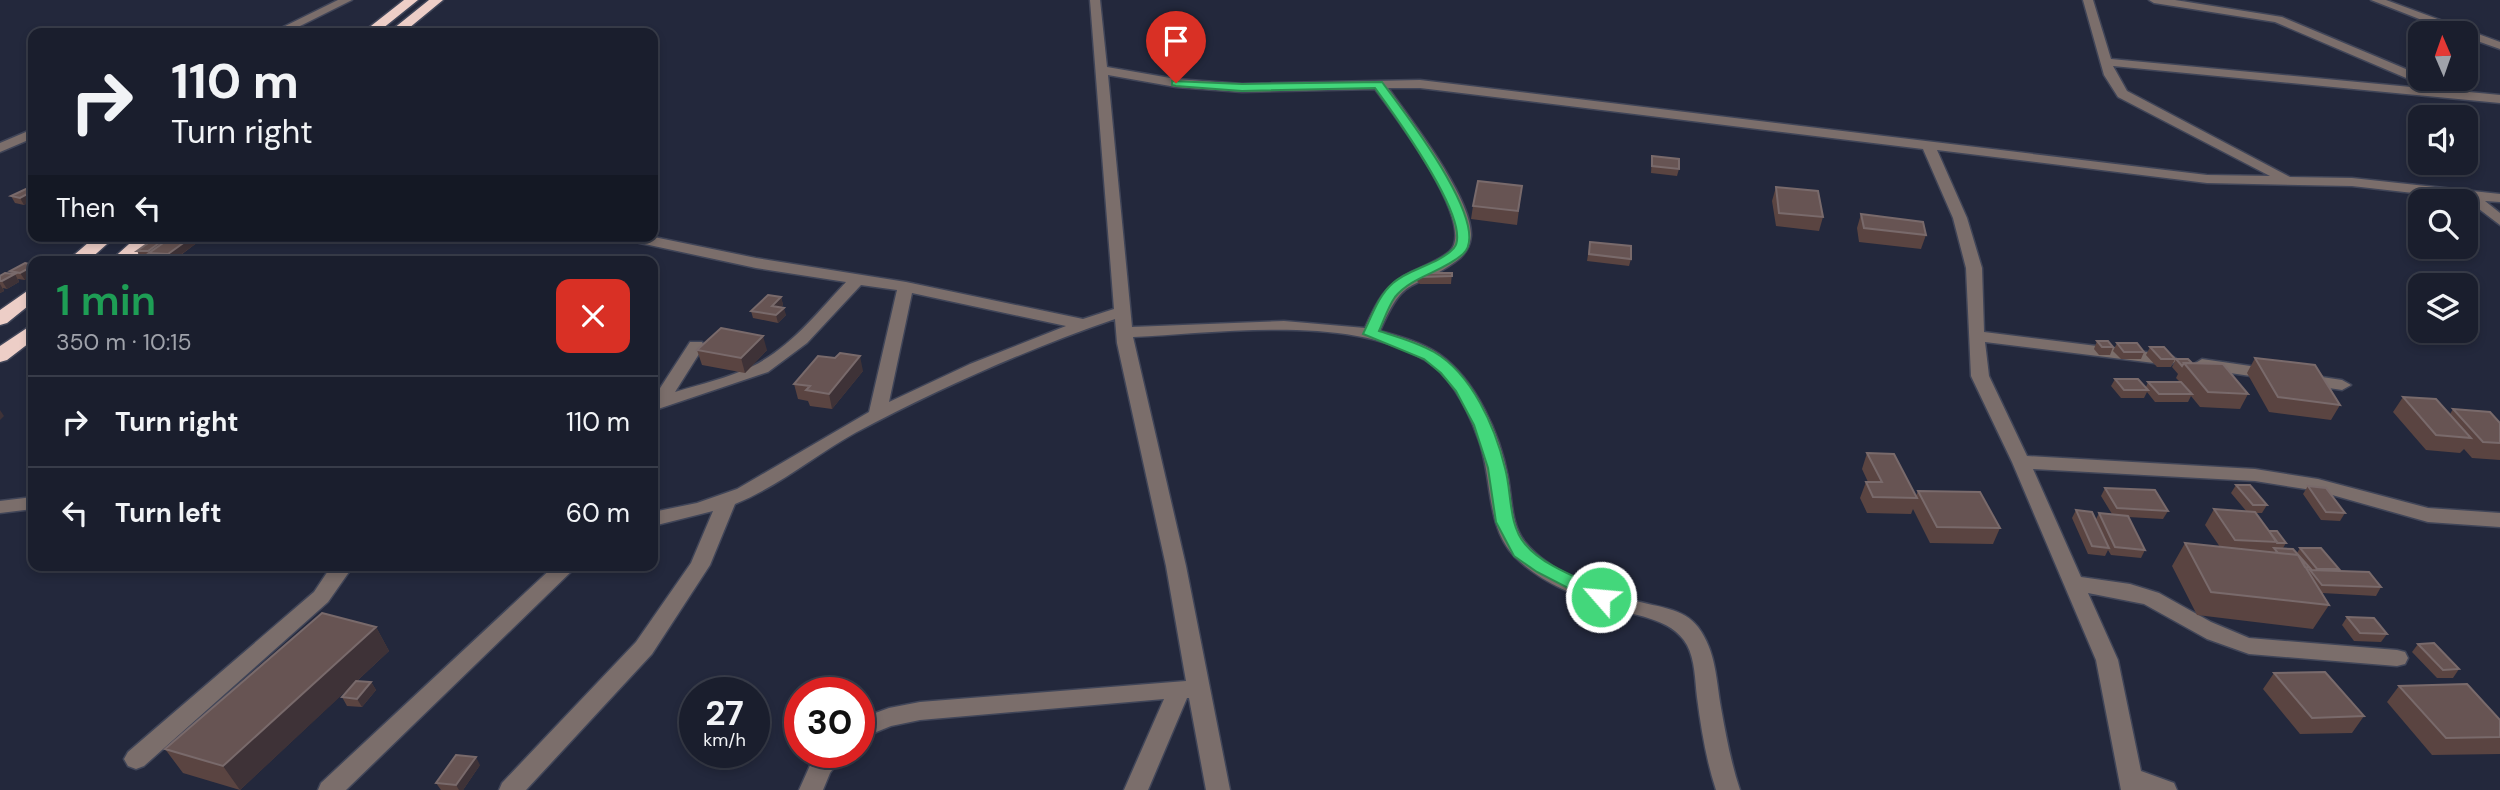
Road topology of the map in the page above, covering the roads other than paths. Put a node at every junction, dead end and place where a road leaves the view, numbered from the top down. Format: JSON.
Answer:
{"nodes":[{"id":1,"x":347,"y":0,"type":"edge"},
{"id":2,"x":412,"y":0,"type":"edge"},
{"id":3,"x":437,"y":0,"type":"edge"},
{"id":4,"x":1095,"y":0,"type":"edge"},
{"id":5,"x":2088,"y":0,"type":"edge"},
{"id":6,"x":2154,"y":0,"type":"edge"},
{"id":7,"x":2376,"y":0,"type":"edge"},
{"id":8,"x":288,"y":28,"type":"edge"},
{"id":9,"x":376,"y":28,"type":"edge"},
{"id":10,"x":401,"y":28,"type":"edge"},
{"id":11,"x":2500,"y":46,"type":"edge"},
{"id":12,"x":2106,"y":62,"type":"junction"},
{"id":13,"x":1102,"y":70,"type":"junction"},
{"id":14,"x":1378,"y":84,"type":"junction"},
{"id":15,"x":2457,"y":95,"type":"junction"},
{"id":16,"x":2500,"y":99,"type":"edge"},
{"id":17,"x":28,"y":135,"type":"edge"},
{"id":18,"x":1928,"y":144,"type":"junction"},
{"id":19,"x":0,"y":148,"type":"edge"},
{"id":20,"x":2287,"y":180,"type":"junction"},
{"id":21,"x":2420,"y":189,"type":"edge"},
{"id":22,"x":2478,"y":195,"type":"edge"},
{"id":23,"x":2500,"y":198,"type":"edge"},
{"id":24,"x":2478,"y":202,"type":"edge"},
{"id":25,"x":2500,"y":221,"type":"edge"},
{"id":26,"x":100,"y":242,"type":"edge"},
{"id":27,"x":143,"y":242,"type":"edge"},
{"id":28,"x":653,"y":242,"type":"edge"},
{"id":29,"x":82,"y":256,"type":"edge"},
{"id":30,"x":129,"y":256,"type":"edge"},
{"id":31,"x":857,"y":280,"type":"junction"},
{"id":32,"x":906,"y":287,"type":"junction"},
{"id":33,"x":28,"y":297,"type":"edge"},
{"id":34,"x":1123,"y":310,"type":"junction"},
{"id":35,"x":0,"y":318,"type":"edge"},
{"id":36,"x":1082,"y":324,"type":"junction"},
{"id":37,"x":1125,"y":332,"type":"junction"},
{"id":38,"x":28,"y":334,"type":"edge"},
{"id":39,"x":1371,"y":334,"type":"junction"},
{"id":40,"x":1976,"y":336,"type":"junction"},
{"id":41,"x":696,"y":346,"type":"dead end"},
{"id":42,"x":0,"y":356,"type":"edge"},
{"id":43,"x":2342,"y":385,"type":"dead end"},
{"id":44,"x":658,"y":404,"type":"edge"},
{"id":45,"x":658,"y":406,"type":"edge"},
{"id":46,"x":877,"y":416,"type":"junction"},
{"id":47,"x":2021,"y":461,"type":"junction"},
{"id":48,"x":726,"y":502,"type":"junction"},
{"id":49,"x":28,"y":504,"type":"edge"},
{"id":50,"x":0,"y":507,"type":"edge"},
{"id":51,"x":658,"y":517,"type":"edge"},
{"id":52,"x":2500,"y":520,"type":"edge"},
{"id":53,"x":338,"y":571,"type":"edge"},
{"id":54,"x":562,"y":571,"type":"edge"},
{"id":55,"x":2075,"y":583,"type":"junction"},
{"id":56,"x":2397,"y":658,"type":"dead end"},
{"id":57,"x":1188,"y":689,"type":"junction"},
{"id":58,"x":875,"y":721,"type":"edge"},
{"id":59,"x":136,"y":759,"type":"dead end"},
{"id":60,"x":820,"y":768,"type":"edge"},
{"id":61,"x":2131,"y":783,"type":"edge"},
{"id":62,"x":330,"y":790,"type":"edge"},
{"id":63,"x":511,"y":790,"type":"edge"},
{"id":64,"x":810,"y":790,"type":"edge"},
{"id":65,"x":1136,"y":790,"type":"edge"},
{"id":66,"x":1218,"y":790,"type":"edge"},
{"id":67,"x":1728,"y":790,"type":"edge"},
{"id":68,"x":2165,"y":790,"type":"edge"}],
"edges":[{"from":1,"to":8,"type":"street"},
{"from":2,"to":9,"type":"highway"},
{"from":3,"to":10,"type":"highway"},
{"from":4,"to":13,"type":"street"},
{"from":5,"to":12,"type":"street"},
{"from":6,"to":15,"type":"street"},
{"from":7,"to":11,"type":"street"},
{"from":12,"to":15,"type":"street"},
{"from":12,"to":20,"type":"street"},
{"from":13,"to":14,"type":"street"},
{"from":13,"to":34,"type":"street"},
{"from":14,"to":18,"type":"street"},
{"from":14,"to":39,"type":"street"},
{"from":15,"to":16,"type":"street"},
{"from":17,"to":19,"type":"street"},
{"from":18,"to":20,"type":"street"},
{"from":18,"to":40,"type":"street"},
{"from":20,"to":21,"type":"street"},
{"from":22,"to":23,"type":"street"},
{"from":24,"to":25,"type":"street"},
{"from":26,"to":29,"type":"highway"},
{"from":27,"to":30,"type":"highway"},
{"from":28,"to":31,"type":"street"},
{"from":31,"to":32,"type":"street"},
{"from":31,"to":45,"type":"street"},
{"from":32,"to":36,"type":"street"},
{"from":32,"to":46,"type":"street"},
{"from":33,"to":35,"type":"highway"},
{"from":34,"to":36,"type":"street"},
{"from":34,"to":37,"type":"street"},
{"from":36,"to":46,"type":"street"},
{"from":37,"to":39,"type":"street"},
{"from":37,"to":57,"type":"street"},
{"from":38,"to":42,"type":"highway"},
{"from":39,"to":67,"type":"street"},
{"from":40,"to":43,"type":"street"},
{"from":40,"to":47,"type":"street"},
{"from":41,"to":44,"type":"street"},
{"from":46,"to":48,"type":"street"},
{"from":47,"to":52,"type":"street"},
{"from":47,"to":55,"type":"street"},
{"from":48,"to":51,"type":"street"},
{"from":48,"to":63,"type":"street"},
{"from":49,"to":50,"type":"street"},
{"from":53,"to":59,"type":"street"},
{"from":54,"to":62,"type":"street"},
{"from":55,"to":56,"type":"street"},
{"from":55,"to":61,"type":"street"},
{"from":57,"to":58,"type":"street"},
{"from":57,"to":65,"type":"street"},
{"from":57,"to":66,"type":"street"},
{"from":60,"to":64,"type":"street"},
{"from":61,"to":68,"type":"street"}]}
